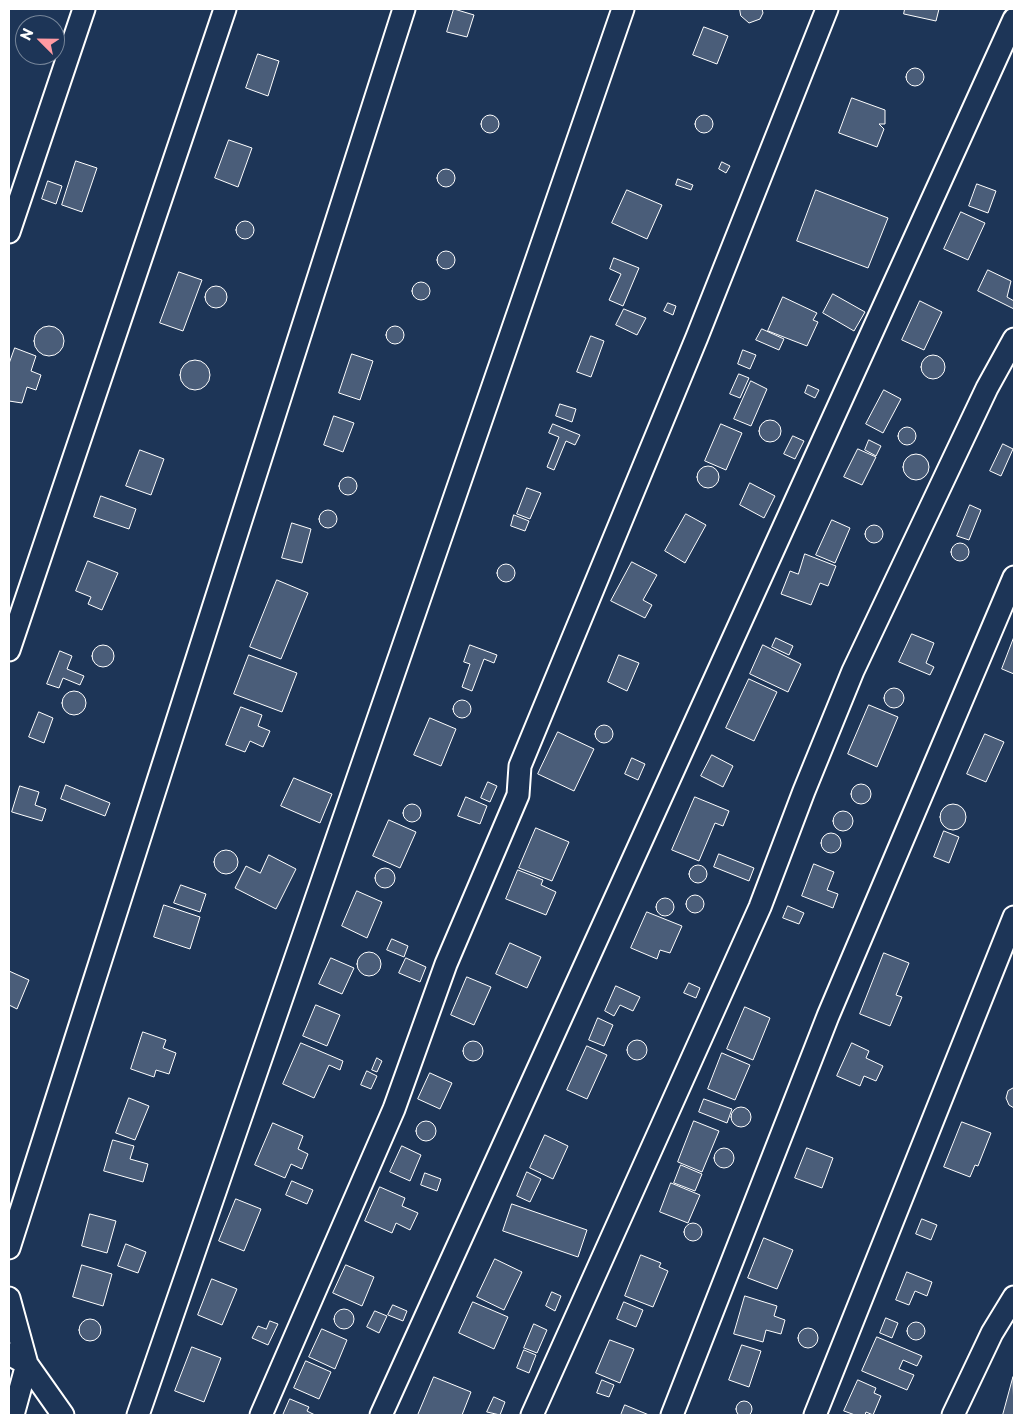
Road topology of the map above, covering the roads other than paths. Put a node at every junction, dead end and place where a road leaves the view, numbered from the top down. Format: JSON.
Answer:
{"nodes":[{"id":1,"x":84,"y":9,"type":"edge"},
{"id":2,"x":225,"y":9,"type":"edge"},
{"id":3,"x":404,"y":9,"type":"edge"},
{"id":4,"x":624,"y":9,"type":"edge"},
{"id":5,"x":827,"y":9,"type":"edge"},
{"id":6,"x":1014,"y":19,"type":"edge"},
{"id":7,"x":9,"y":232,"type":"edge"},
{"id":8,"x":1014,"y":339,"type":"edge"},
{"id":9,"x":1014,"y":577,"type":"edge"},
{"id":10,"x":9,"y":650,"type":"edge"},
{"id":11,"x":1014,"y":917,"type":"edge"},
{"id":12,"x":9,"y":1248,"type":"edge"},
{"id":13,"x":1014,"y":1297,"type":"edge"},
{"id":14,"x":9,"y":1298,"type":"edge"},
{"id":15,"x":15,"y":1364,"type":"edge"},
{"id":16,"x":13,"y":1415,"type":"edge"},
{"id":17,"x":63,"y":1415,"type":"edge"},
{"id":18,"x":138,"y":1415,"type":"edge"},
{"id":19,"x":260,"y":1415,"type":"edge"},
{"id":20,"x":381,"y":1415,"type":"edge"},
{"id":21,"x":532,"y":1415,"type":"edge"},
{"id":22,"x":672,"y":1415,"type":"edge"},
{"id":23,"x":815,"y":1415,"type":"edge"},
{"id":24,"x":953,"y":1415,"type":"edge"}],
"edges":[{"from":1,"to":7,"type":"street"},
{"from":2,"to":10,"type":"street"},
{"from":3,"to":12,"type":"street"},
{"from":4,"to":18,"type":"street"},
{"from":5,"to":19,"type":"street"},
{"from":6,"to":20,"type":"street"},
{"from":8,"to":21,"type":"street"},
{"from":9,"to":22,"type":"street"},
{"from":11,"to":23,"type":"street"},
{"from":13,"to":24,"type":"street"},
{"from":14,"to":15,"type":"street"},
{"from":15,"to":16,"type":"street"},
{"from":15,"to":17,"type":"street"}]}
